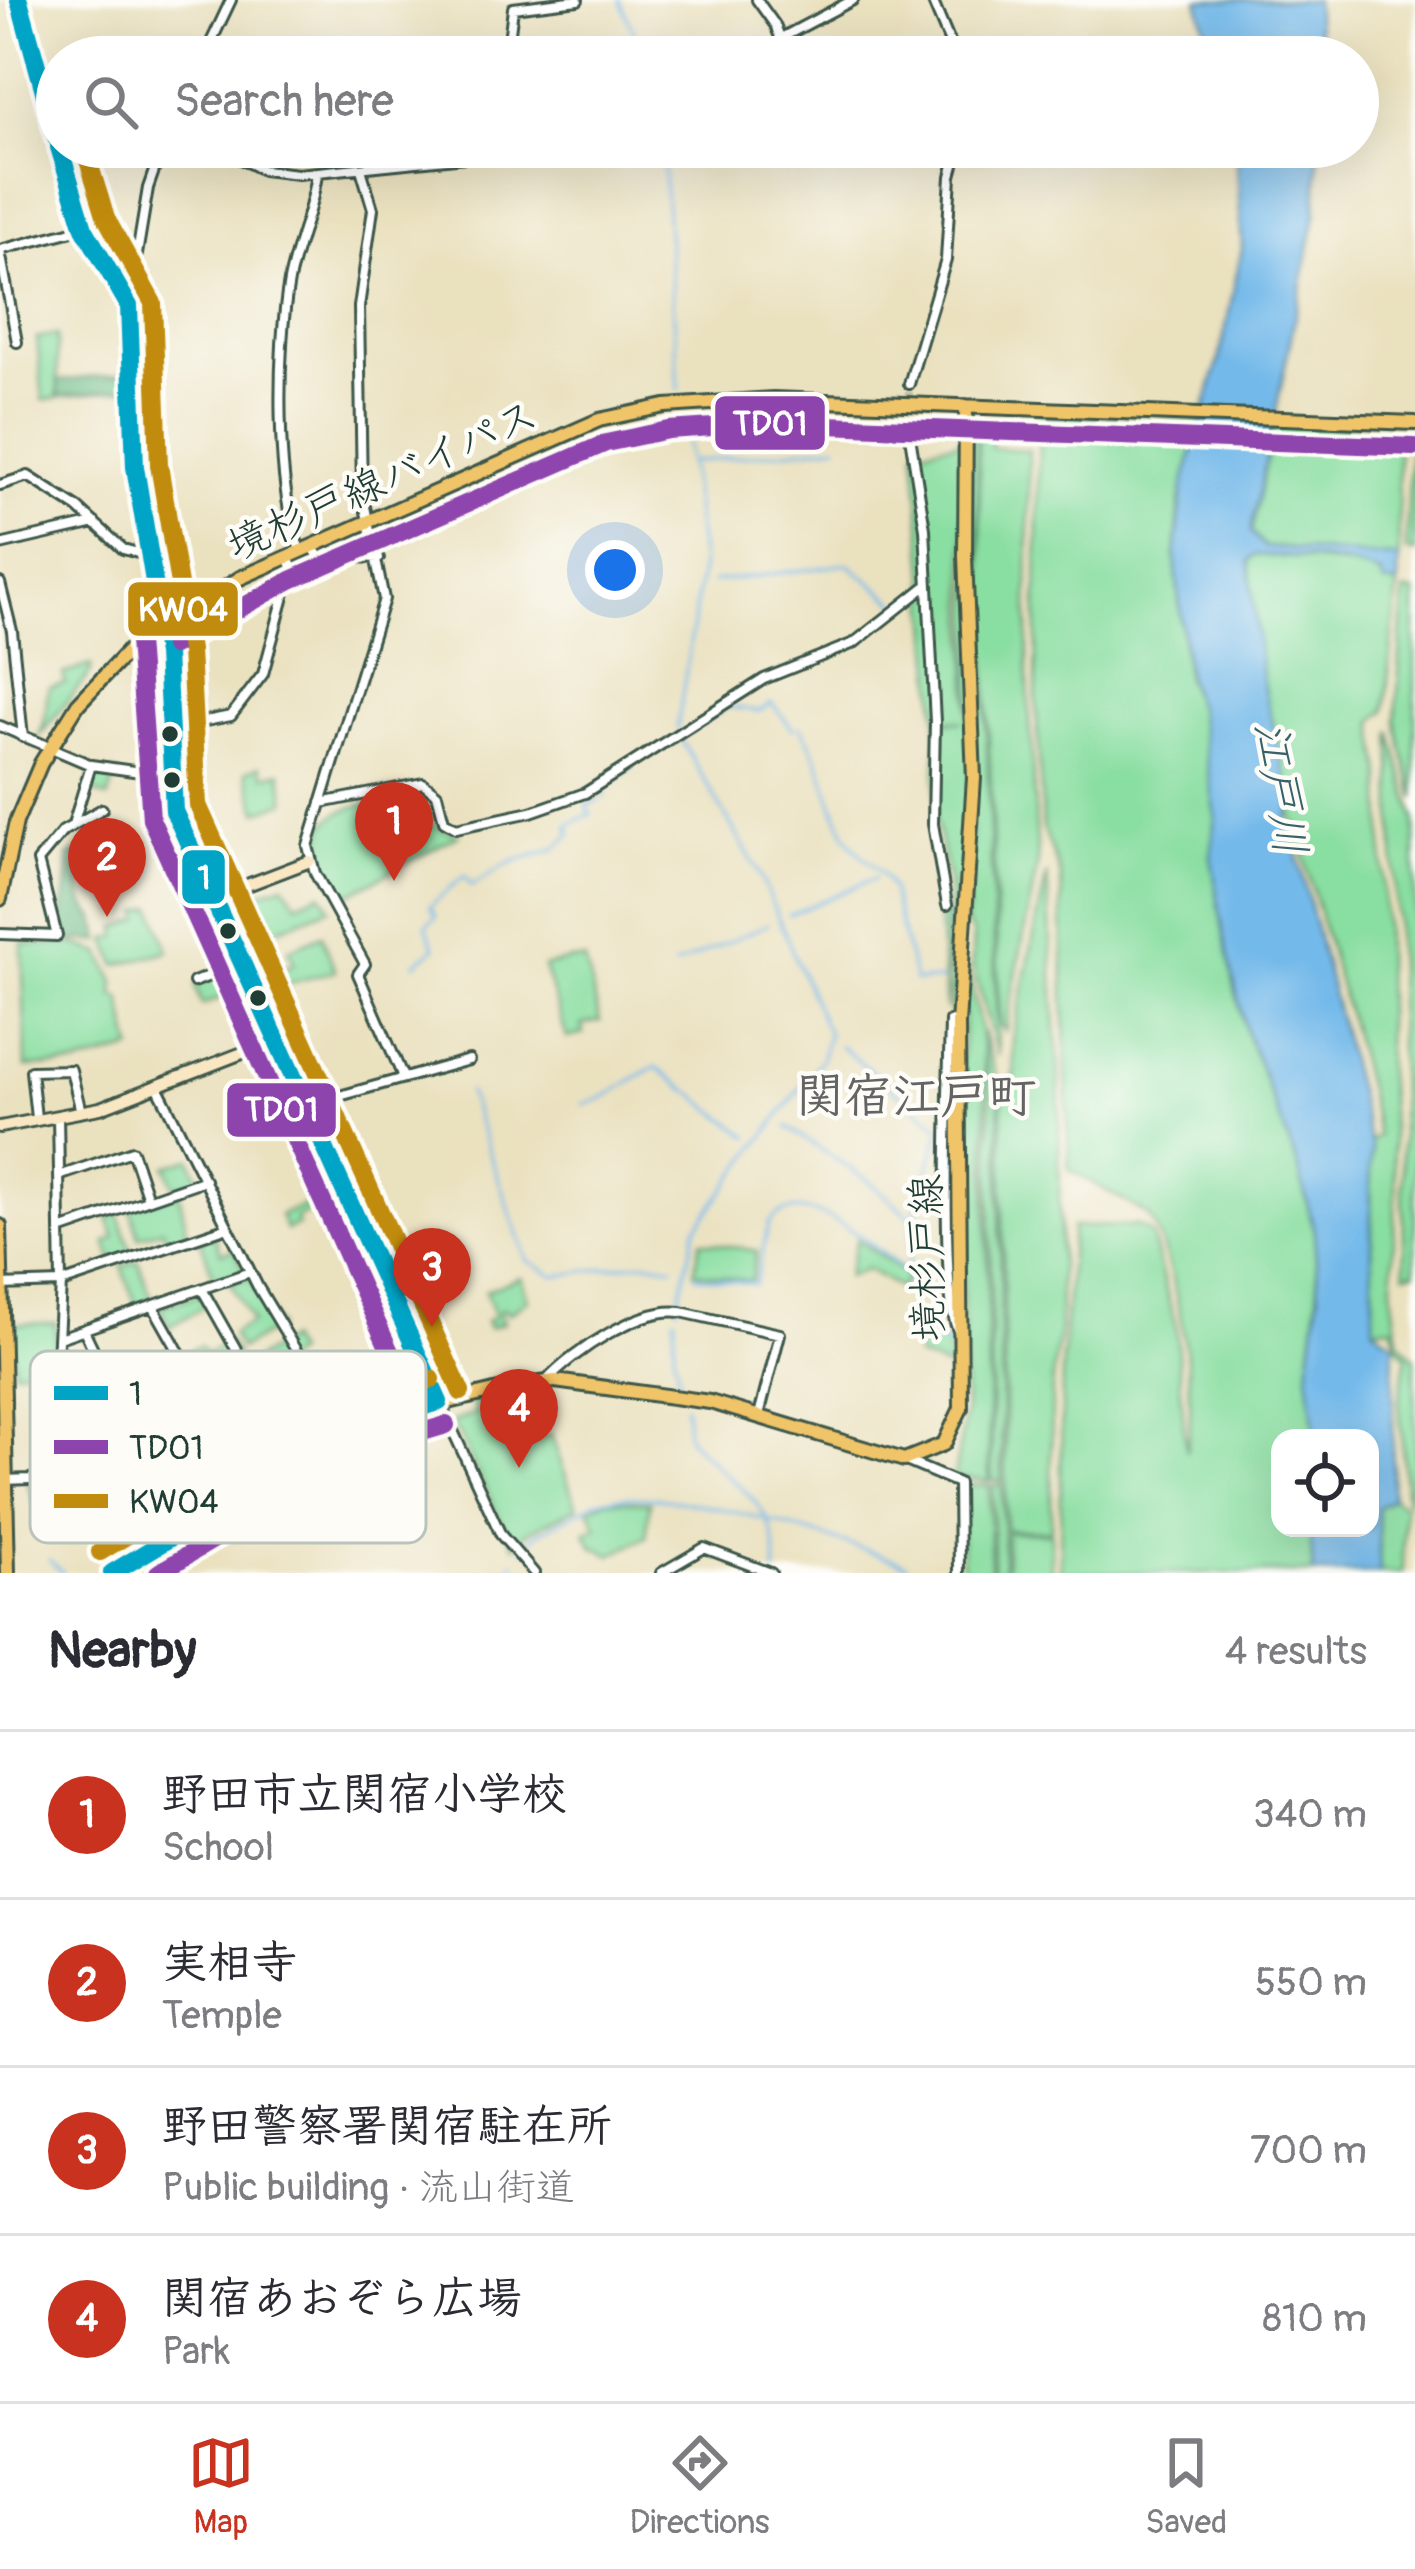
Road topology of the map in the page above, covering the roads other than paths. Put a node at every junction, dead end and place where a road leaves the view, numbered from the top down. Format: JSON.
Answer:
{"nodes":[{"id":1,"x":19,"y":0,"type":"edge"},
{"id":2,"x":231,"y":0,"type":"edge"},
{"id":3,"x":578,"y":0,"type":"edge"},
{"id":4,"x":757,"y":0,"type":"edge"},
{"id":5,"x":827,"y":0,"type":"edge"},
{"id":6,"x":853,"y":0,"type":"edge"},
{"id":7,"x":932,"y":0,"type":"edge"},
{"id":8,"x":833,"y":10,"type":"junction"},
{"id":9,"x":214,"y":36,"type":"edge"},
{"id":10,"x":510,"y":36,"type":"edge"},
{"id":11,"x":781,"y":36,"type":"edge"},
{"id":12,"x":786,"y":36,"type":"edge"},
{"id":13,"x":947,"y":36,"type":"edge"},
{"id":14,"x":36,"y":61,"type":"edge"},
{"id":15,"x":66,"y":168,"type":"edge"},
{"id":16,"x":155,"y":168,"type":"edge"},
{"id":17,"x":259,"y":168,"type":"edge"},
{"id":18,"x":368,"y":168,"type":"edge"},
{"id":19,"x":953,"y":168,"type":"edge"},
{"id":20,"x":361,"y":169,"type":"junction"},
{"id":21,"x":317,"y":173,"type":"junction"},
{"id":22,"x":84,"y":228,"type":"junction"},
{"id":23,"x":0,"y":250,"type":"edge"},
{"id":24,"x":129,"y":306,"type":"junction"},
{"id":25,"x":17,"y":342,"type":"dead end"},
{"id":26,"x":909,"y":384,"type":"tunnel mouth"},
{"id":27,"x":966,"y":406,"type":"junction"},
{"id":28,"x":1415,"y":423,"type":"edge"},
{"id":29,"x":908,"y":424,"type":"tunnel mouth"},
{"id":30,"x":0,"y":485,"type":"edge"},
{"id":31,"x":97,"y":523,"type":"junction"},
{"id":32,"x":366,"y":524,"type":"junction"},
{"id":33,"x":0,"y":545,"type":"edge"},
{"id":34,"x":300,"y":550,"type":"junction"},
{"id":35,"x":148,"y":556,"type":"junction"},
{"id":36,"x":379,"y":558,"type":"junction"},
{"id":37,"x":0,"y":584,"type":"edge"},
{"id":38,"x":926,"y":587,"type":"junction"},
{"id":39,"x":5,"y":618,"type":"edge"},
{"id":40,"x":161,"y":626,"type":"junction"},
{"id":41,"x":0,"y":727,"type":"edge"},
{"id":42,"x":169,"y":728,"type":"junction"},
{"id":43,"x":23,"y":738,"type":"junction"},
{"id":44,"x":48,"y":750,"type":"junction"},
{"id":45,"x":92,"y":766,"type":"junction"},
{"id":46,"x":169,"y":776,"type":"junction"},
{"id":47,"x":321,"y":803,"type":"junction"},
{"id":48,"x":102,"y":809,"type":"dead end"},
{"id":49,"x":73,"y":823,"type":"junction"},
{"id":50,"x":310,"y":861,"type":"junction"},
{"id":51,"x":213,"y":898,"type":"junction"},
{"id":52,"x":0,"y":899,"type":"edge"},
{"id":53,"x":947,"y":905,"type":"dead end"},
{"id":54,"x":0,"y":934,"type":"edge"},
{"id":55,"x":242,"y":963,"type":"junction"},
{"id":56,"x":194,"y":982,"type":"dead end"},
{"id":57,"x":950,"y":1022,"type":"dead end"},
{"id":58,"x":276,"y":1040,"type":"junction"},
{"id":59,"x":469,"y":1060,"type":"dead end"},
{"id":60,"x":403,"y":1077,"type":"junction"},
{"id":61,"x":158,"y":1088,"type":"junction"},
{"id":62,"x":306,"y":1105,"type":"junction"},
{"id":63,"x":81,"y":1112,"type":"junction"},
{"id":64,"x":58,"y":1116,"type":"junction"},
{"id":65,"x":36,"y":1118,"type":"junction"},
{"id":66,"x":0,"y":1127,"type":"edge"},
{"id":67,"x":59,"y":1176,"type":"junction"},
{"id":68,"x":205,"y":1180,"type":"junction"},
{"id":69,"x":148,"y":1199,"type":"junction"},
{"id":70,"x":0,"y":1226,"type":"edge"},
{"id":71,"x":228,"y":1227,"type":"junction"},
{"id":72,"x":60,"y":1230,"type":"junction"},
{"id":73,"x":250,"y":1272,"type":"junction"},
{"id":74,"x":62,"y":1283,"type":"junction"},
{"id":75,"x":1,"y":1285,"type":"edge"},
{"id":76,"x":202,"y":1289,"type":"junction"},
{"id":77,"x":153,"y":1306,"type":"junction"},
{"id":78,"x":84,"y":1330,"type":"junction"},
{"id":79,"x":960,"y":1333,"type":"junction"},
{"id":80,"x":58,"y":1339,"type":"junction"},
{"id":81,"x":58,"y":1351,"type":"edge"},
{"id":82,"x":94,"y":1351,"type":"edge"},
{"id":83,"x":178,"y":1351,"type":"edge"},
{"id":84,"x":237,"y":1351,"type":"edge"},
{"id":85,"x":298,"y":1351,"type":"edge"},
{"id":86,"x":416,"y":1351,"type":"edge"},
{"id":87,"x":426,"y":1373,"type":"edge"},
{"id":88,"x":545,"y":1381,"type":"junction"},
{"id":89,"x":439,"y":1402,"type":"junction"},
{"id":90,"x":426,"y":1406,"type":"edge"},
{"id":91,"x":759,"y":1414,"type":"junction"},
{"id":92,"x":904,"y":1460,"type":"junction"},
{"id":93,"x":3,"y":1480,"type":"edge"},
{"id":94,"x":162,"y":1543,"type":"edge"},
{"id":95,"x":526,"y":1570,"type":"edge"},
{"id":96,"x":8,"y":1573,"type":"edge"},
{"id":97,"x":112,"y":1573,"type":"edge"},
{"id":98,"x":661,"y":1573,"type":"edge"},
{"id":99,"x":771,"y":1573,"type":"edge"},
{"id":100,"x":959,"y":1573,"type":"edge"}],
"edges":[{"from":1,"to":14,"type":"main road"},
{"from":2,"to":9,"type":"street"},
{"from":3,"to":10,"type":"street"},
{"from":4,"to":11,"type":"street"},
{"from":5,"to":8,"type":"street"},
{"from":6,"to":8,"type":"street"},
{"from":7,"to":13,"type":"street"},
{"from":8,"to":12,"type":"street"},
{"from":15,"to":22,"type":"main road"},
{"from":16,"to":24,"type":"street"},
{"from":17,"to":21,"type":"street"},
{"from":18,"to":20,"type":"street"},
{"from":19,"to":26,"type":"street"},
{"from":20,"to":21,"type":"street"},
{"from":20,"to":32,"type":"street"},
{"from":21,"to":34,"type":"street"},
{"from":22,"to":23,"type":"street"},
{"from":22,"to":24,"type":"main road"},
{"from":23,"to":25,"type":"street"},
{"from":24,"to":35,"type":"main road"},
{"from":27,"to":28,"type":"main road"},
{"from":27,"to":32,"type":"main road","name":"境杉戸線バイパス"},
{"from":27,"to":79,"type":"main road","name":"境杉戸線"},
{"from":29,"to":38,"type":"street"},
{"from":30,"to":31,"type":"street"},
{"from":31,"to":33,"type":"street"},
{"from":31,"to":35,"type":"street"},
{"from":32,"to":34,"type":"main road","name":"境杉戸線バイパス"},
{"from":32,"to":36,"type":"street"},
{"from":34,"to":36,"type":"street"},
{"from":34,"to":40,"type":"main road","name":"境杉戸線バイパス"},
{"from":34,"to":42,"type":"street"},
{"from":35,"to":40,"type":"main road"},
{"from":36,"to":47,"type":"street"},
{"from":37,"to":39,"type":"street"},
{"from":38,"to":47,"type":"street"},
{"from":38,"to":53,"type":"street"},
{"from":39,"to":43,"type":"street"},
{"from":40,"to":42,"type":"main road"},
{"from":40,"to":44,"type":"main road","name":"境杉戸線バイパス"},
{"from":41,"to":43,"type":"street"},
{"from":42,"to":46,"type":"main road"},
{"from":43,"to":44,"type":"street"},
{"from":44,"to":45,"type":"street"},
{"from":44,"to":52,"type":"main road","name":"境杉戸線バイパス"},
{"from":45,"to":46,"type":"street"},
{"from":45,"to":49,"type":"street"},
{"from":46,"to":51,"type":"main road"},
{"from":47,"to":50,"type":"street"},
{"from":48,"to":49,"type":"street"},
{"from":49,"to":54,"type":"street"},
{"from":50,"to":51,"type":"street"},
{"from":50,"to":60,"type":"street"},
{"from":51,"to":55,"type":"main road"},
{"from":55,"to":56,"type":"street"},
{"from":55,"to":58,"type":"main road"},
{"from":57,"to":79,"type":"street"},
{"from":58,"to":61,"type":"street"},
{"from":58,"to":62,"type":"main road"},
{"from":59,"to":60,"type":"street"},
{"from":60,"to":62,"type":"street"},
{"from":61,"to":63,"type":"street"},
{"from":61,"to":68,"type":"street"},
{"from":62,"to":86,"type":"main road"},
{"from":63,"to":64,"type":"street"},
{"from":63,"to":65,"type":"street"},
{"from":64,"to":65,"type":"street"},
{"from":64,"to":67,"type":"street"},
{"from":65,"to":66,"type":"street"},
{"from":67,"to":69,"type":"street"},
{"from":67,"to":72,"type":"street"},
{"from":68,"to":69,"type":"street"},
{"from":68,"to":71,"type":"street"},
{"from":69,"to":72,"type":"street"},
{"from":70,"to":75,"type":"main road"},
{"from":71,"to":73,"type":"street"},
{"from":71,"to":74,"type":"street"},
{"from":72,"to":74,"type":"street"},
{"from":73,"to":76,"type":"street"},
{"from":73,"to":85,"type":"street"},
{"from":74,"to":75,"type":"street"},
{"from":74,"to":80,"type":"street"},
{"from":75,"to":93,"type":"main road"},
{"from":76,"to":77,"type":"street"},
{"from":76,"to":84,"type":"street"},
{"from":77,"to":78,"type":"street"},
{"from":77,"to":83,"type":"street"},
{"from":78,"to":80,"type":"street"},
{"from":78,"to":82,"type":"street"},
{"from":79,"to":92,"type":"main road","name":"境杉戸線"},
{"from":80,"to":81,"type":"street"},
{"from":87,"to":89,"type":"main road"},
{"from":88,"to":89,"type":"main road"},
{"from":88,"to":91,"type":"main road"},
{"from":88,"to":91,"type":"street"},
{"from":89,"to":90,"type":"main road"},
{"from":89,"to":95,"type":"street"},
{"from":91,"to":92,"type":"main road"},
{"from":92,"to":100,"type":"street"},
{"from":93,"to":96,"type":"main road"},
{"from":94,"to":97,"type":"main road"},
{"from":98,"to":99,"type":"street"}]}
